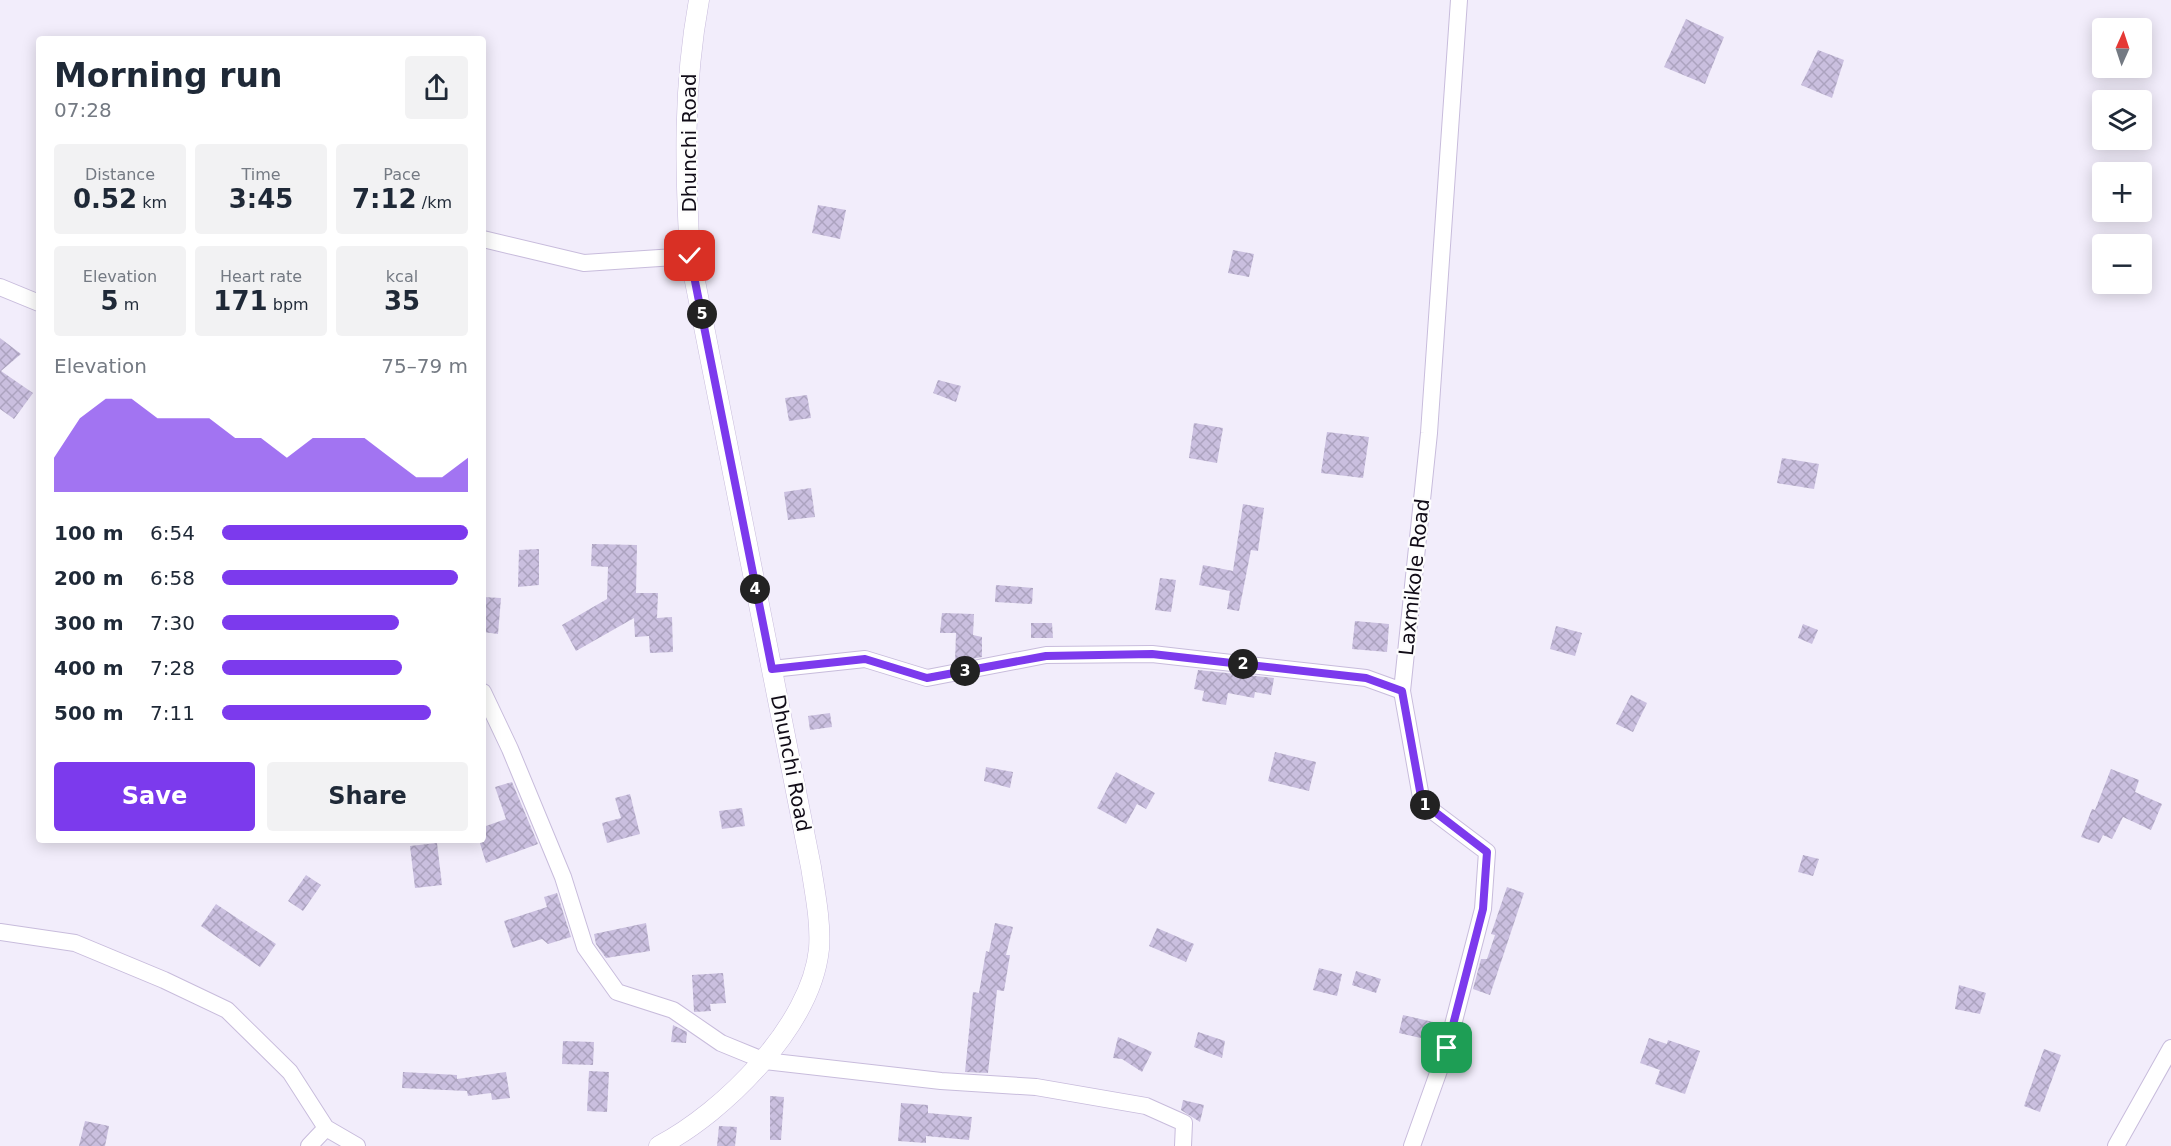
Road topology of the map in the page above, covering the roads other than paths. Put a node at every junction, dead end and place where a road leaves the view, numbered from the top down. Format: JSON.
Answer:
{"nodes":[{"id":1,"x":699,"y":0,"type":"edge"},
{"id":2,"x":1459,"y":0,"type":"edge"},
{"id":3,"x":486,"y":240,"type":"edge"},
{"id":4,"x":690,"y":256,"type":"junction"},
{"id":5,"x":0,"y":287,"type":"edge"},
{"id":6,"x":36,"y":302,"type":"edge"},
{"id":7,"x":772,"y":669,"type":"junction"},
{"id":8,"x":1402,"y":691,"type":"junction"},
{"id":9,"x":486,"y":698,"type":"edge"},
{"id":10,"x":0,"y":932,"type":"edge"},
{"id":11,"x":2171,"y":1047,"type":"edge"},
{"id":12,"x":765,"y":1061,"type":"junction"},
{"id":13,"x":326,"y":1128,"type":"junction"},
{"id":14,"x":309,"y":1146,"type":"edge"},
{"id":15,"x":357,"y":1146,"type":"edge"},
{"id":16,"x":659,"y":1146,"type":"edge"},
{"id":17,"x":1183,"y":1146,"type":"edge"},
{"id":18,"x":1412,"y":1146,"type":"edge"},
{"id":19,"x":2116,"y":1146,"type":"edge"}],
"edges":[{"from":1,"to":4,"type":"street","name":"Dhunchi Road"},
{"from":2,"to":8,"type":"street","name":"Laxmikole Road"},
{"from":3,"to":4,"type":"street"},
{"from":4,"to":7,"type":"street","name":"Dhunchi Road"},
{"from":5,"to":6,"type":"street"},
{"from":7,"to":8,"type":"street"},
{"from":7,"to":12,"type":"street","name":"Dhunchi Road"},
{"from":8,"to":18,"type":"street","name":"Laxmikole Road"},
{"from":9,"to":12,"type":"street"},
{"from":10,"to":13,"type":"street"},
{"from":11,"to":19,"type":"street"},
{"from":12,"to":16,"type":"street","name":"Dhunchi Road"},
{"from":12,"to":17,"type":"street"},
{"from":13,"to":14,"type":"street"},
{"from":13,"to":15,"type":"street"}]}
